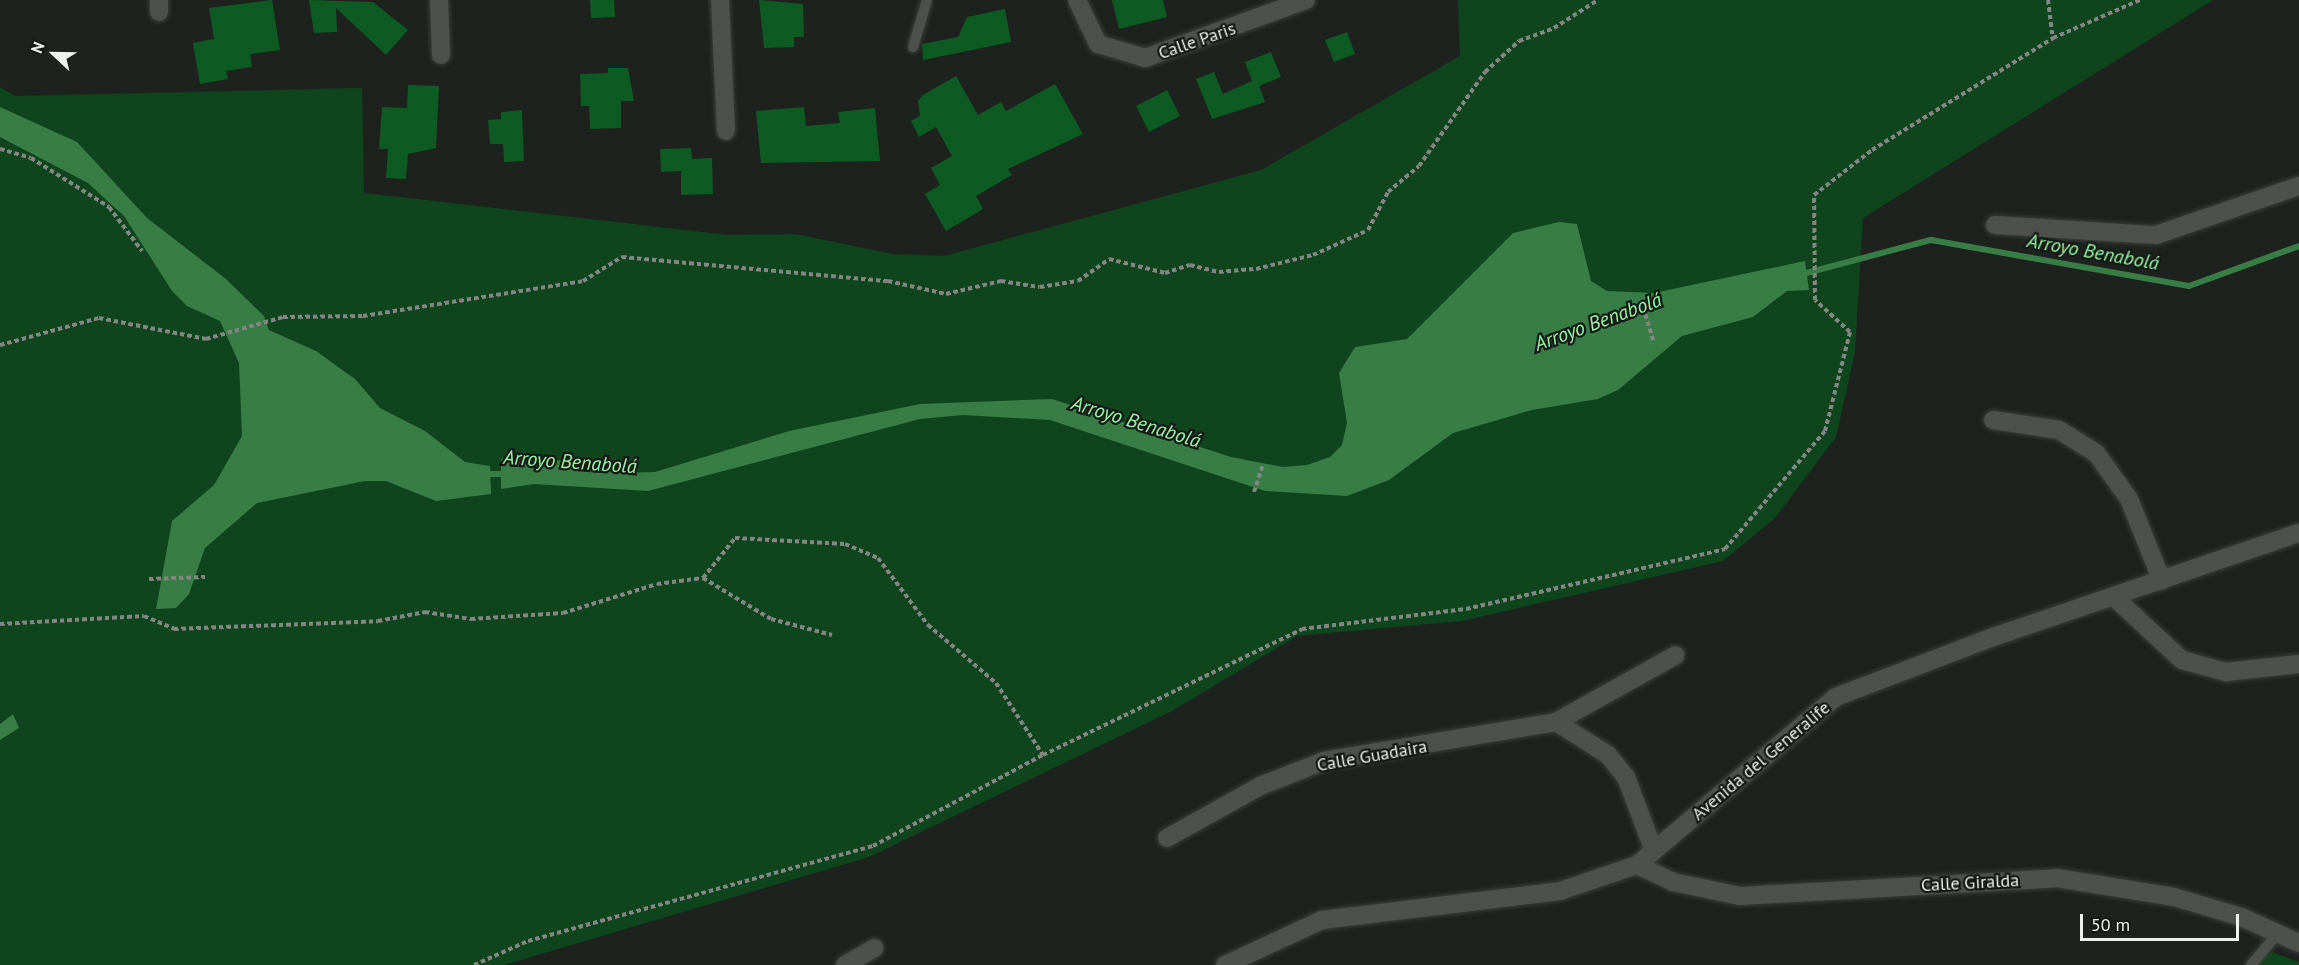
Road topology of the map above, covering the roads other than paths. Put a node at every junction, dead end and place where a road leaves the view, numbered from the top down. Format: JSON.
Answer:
{"nodes":[{"id":1,"x":439,"y":0,"type":"edge"},
{"id":2,"x":720,"y":0,"type":"edge"},
{"id":3,"x":927,"y":0,"type":"edge"},
{"id":4,"x":1077,"y":0,"type":"edge"},
{"id":5,"x":1306,"y":0,"type":"edge"},
{"id":6,"x":913,"y":47,"type":"dead end"},
{"id":7,"x":441,"y":55,"type":"dead end"},
{"id":8,"x":726,"y":131,"type":"dead end"},
{"id":9,"x":2299,"y":186,"type":"edge"},
{"id":10,"x":1995,"y":225,"type":"dead end"},
{"id":11,"x":1993,"y":420,"type":"dead end"},
{"id":12,"x":2299,"y":534,"type":"edge"},
{"id":13,"x":2162,"y":581,"type":"junction"},
{"id":14,"x":2115,"y":598,"type":"junction"},
{"id":15,"x":1676,"y":655,"type":"dead end"},
{"id":16,"x":2299,"y":664,"type":"edge"},
{"id":17,"x":1556,"y":722,"type":"junction"},
{"id":18,"x":1167,"y":838,"type":"dead end"},
{"id":19,"x":1654,"y":851,"type":"junction"},
{"id":20,"x":1637,"y":865,"type":"junction"},
{"id":21,"x":2279,"y":932,"type":"junction"},
{"id":22,"x":2299,"y":942,"type":"edge"},
{"id":23,"x":875,"y":948,"type":"dead end"},
{"id":24,"x":845,"y":965,"type":"edge"},
{"id":25,"x":1225,"y":965,"type":"edge"},
{"id":26,"x":2251,"y":965,"type":"edge"}],
"edges":[{"from":1,"to":7,"type":"street"},
{"from":2,"to":8,"type":"street"},
{"from":3,"to":6,"type":"lane"},
{"from":4,"to":5,"type":"street","name":"Calle Paris"},
{"from":9,"to":10,"type":"street"},
{"from":11,"to":13,"type":"street"},
{"from":12,"to":13,"type":"street","name":"Avenida del Generalife"},
{"from":13,"to":14,"type":"street","name":"Avenida del Generalife"},
{"from":14,"to":16,"type":"street"},
{"from":14,"to":19,"type":"street","name":"Avenida del Generalife"},
{"from":15,"to":17,"type":"street","name":"Calle Guadaira"},
{"from":17,"to":18,"type":"street","name":"Calle Guadaira"},
{"from":17,"to":19,"type":"street"},
{"from":19,"to":20,"type":"street","name":"Avenida del Generalife"},
{"from":20,"to":21,"type":"street","name":"Calle Giralda"},
{"from":20,"to":25,"type":"street","name":"Avenida del Generalife"},
{"from":21,"to":22,"type":"street","name":"Calle Giralda"},
{"from":21,"to":26,"type":"lane"},
{"from":23,"to":24,"type":"street"}]}
